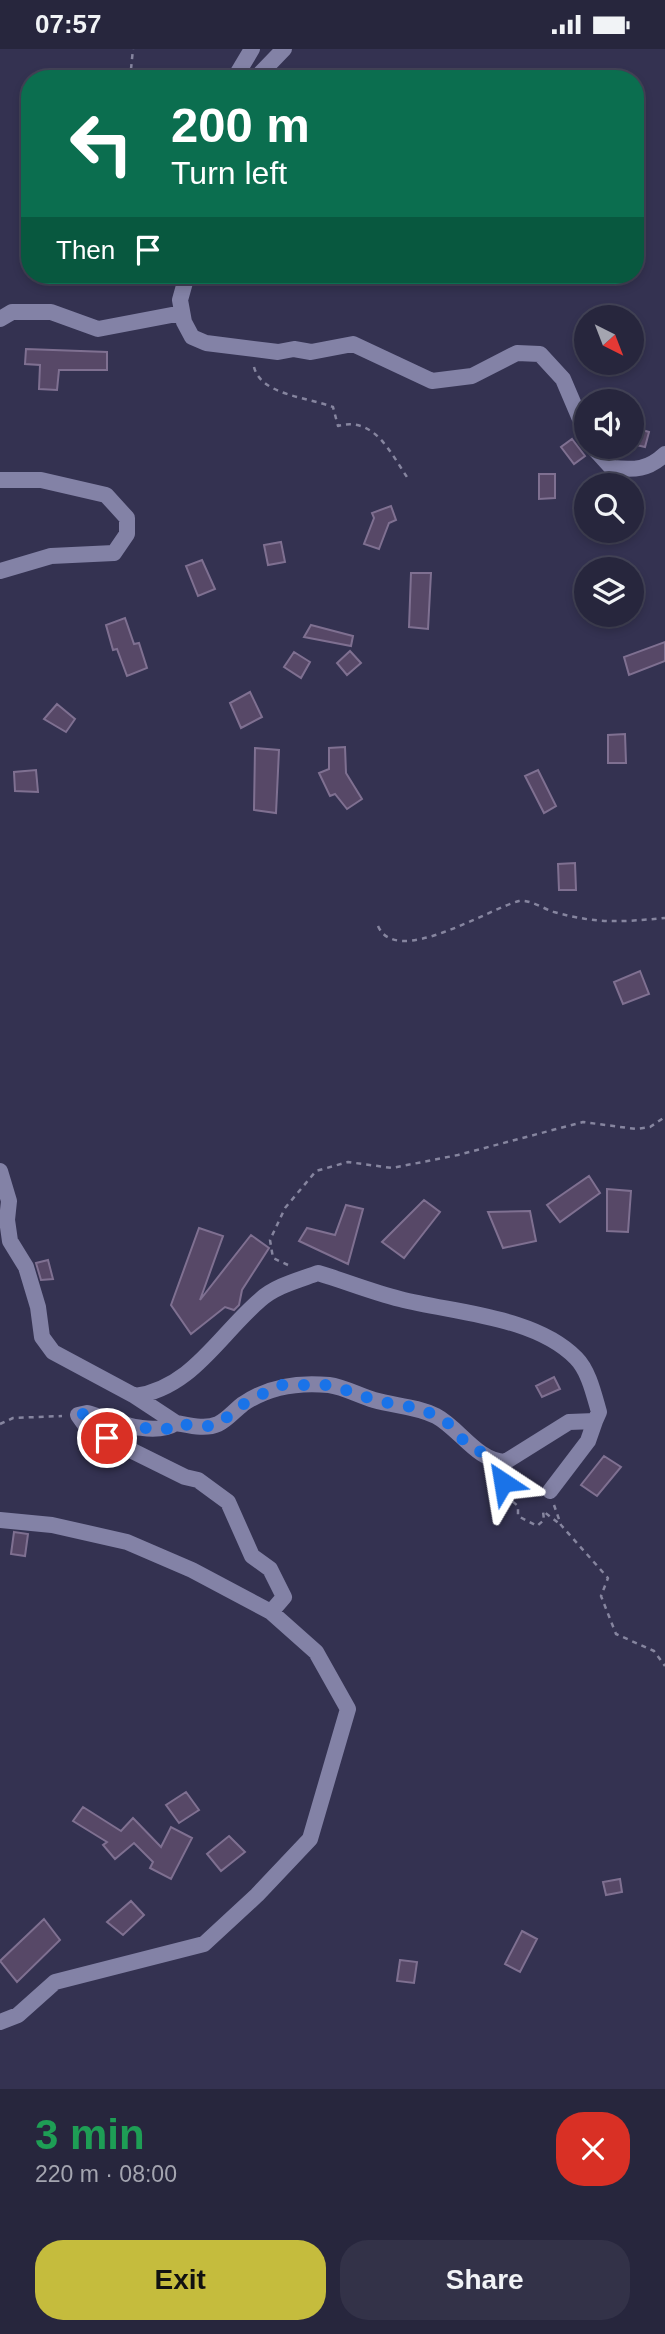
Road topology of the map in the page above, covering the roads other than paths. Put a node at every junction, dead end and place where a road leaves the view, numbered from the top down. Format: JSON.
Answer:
{"nodes":[{"id":1,"x":252,"y":49,"type":"edge"},
{"id":2,"x":284,"y":49,"type":"edge"},
{"id":3,"x":239,"y":70,"type":"edge"},
{"id":4,"x":264,"y":70,"type":"edge"},
{"id":5,"x":184,"y":284,"type":"edge"},
{"id":6,"x":182,"y":313,"type":"junction"},
{"id":7,"x":0,"y":319,"type":"edge"},
{"id":8,"x":574,"y":405,"type":"edge"},
{"id":9,"x":665,"y":454,"type":"edge"},
{"id":10,"x":604,"y":459,"type":"edge"},
{"id":11,"x":0,"y":481,"type":"edge"},
{"id":12,"x":0,"y":571,"type":"edge"},
{"id":13,"x":0,"y":1171,"type":"edge"},
{"id":14,"x":135,"y":1396,"type":"junction"},
{"id":15,"x":595,"y":1421,"type":"junction"},
{"id":16,"x":176,"y":1423,"type":"junction"},
{"id":17,"x":550,"y":1491,"type":"road end"},
{"id":18,"x":0,"y":1520,"type":"edge"},
{"id":19,"x":271,"y":1612,"type":"junction"},
{"id":20,"x":0,"y":2022,"type":"edge"}],
"edges":[{"from":1,"to":3,"type":"street"},
{"from":2,"to":4,"type":"street"},
{"from":5,"to":6,"type":"street"},
{"from":6,"to":7,"type":"street"},
{"from":6,"to":8,"type":"street"},
{"from":9,"to":10,"type":"street"},
{"from":11,"to":12,"type":"street"},
{"from":13,"to":14,"type":"street"},
{"from":14,"to":15,"type":"street"},
{"from":14,"to":16,"type":"street"},
{"from":15,"to":16,"type":"street"},
{"from":15,"to":17,"type":"street"},
{"from":16,"to":19,"type":"street"},
{"from":18,"to":19,"type":"street"},
{"from":19,"to":20,"type":"street"}]}
